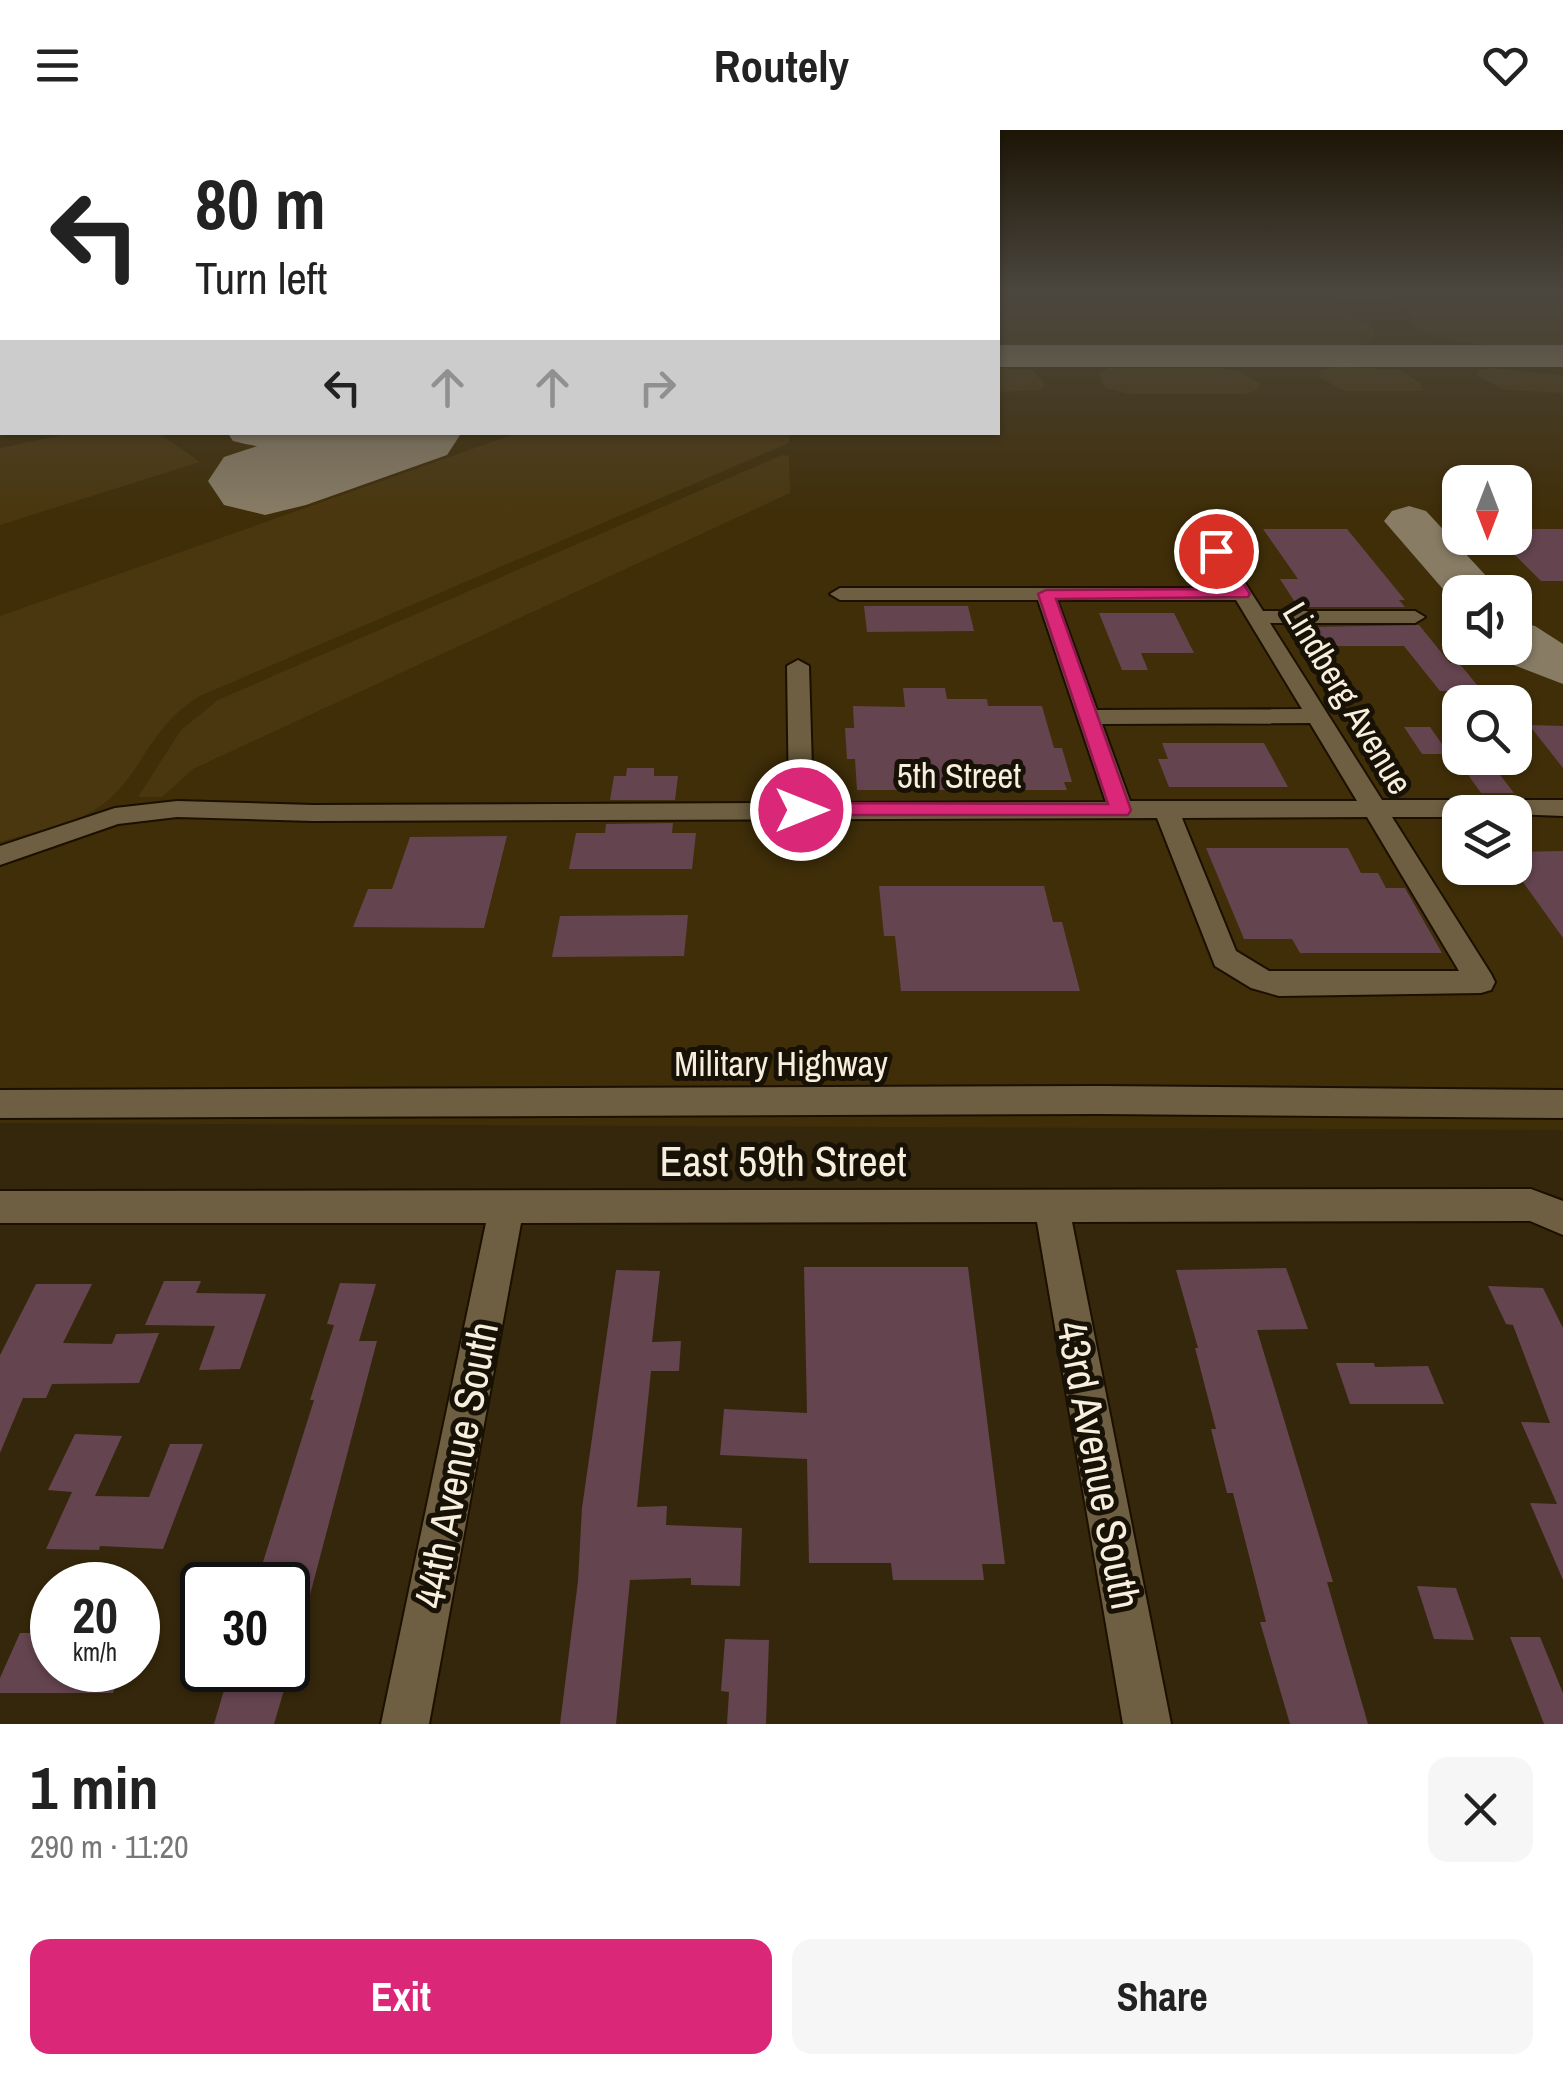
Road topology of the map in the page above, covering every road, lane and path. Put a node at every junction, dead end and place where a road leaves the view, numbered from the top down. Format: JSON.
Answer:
{"nodes":[{"id":1,"x":1216,"y":551,"type":"dead end"},
{"id":2,"x":840,"y":594,"type":"dead end"},
{"id":3,"x":1046,"y":594,"type":"junction"},
{"id":4,"x":1242,"y":594,"type":"junction"},
{"id":5,"x":1260,"y":617,"type":"junction"},
{"id":6,"x":1416,"y":617,"type":"dead end"},
{"id":7,"x":798,"y":666,"type":"dead end"},
{"id":8,"x":1317,"y":716,"type":"junction"},
{"id":9,"x":1088,"y":717,"type":"junction"},
{"id":10,"x":1563,"y":808,"type":"edge"},
{"id":11,"x":801,"y":810,"type":"junction"},
{"id":12,"x":1120,"y":810,"type":"junction"},
{"id":13,"x":1166,"y":810,"type":"junction"},
{"id":14,"x":1374,"y":810,"type":"junction"},
{"id":15,"x":0,"y":856,"type":"edge"},
{"id":16,"x":0,"y":1104,"type":"edge"},
{"id":17,"x":1563,"y":1104,"type":"edge"},
{"id":18,"x":1051,"y":1205,"type":"junction"},
{"id":19,"x":507,"y":1206,"type":"junction"},
{"id":20,"x":0,"y":1207,"type":"edge"},
{"id":21,"x":1563,"y":1218,"type":"edge"},
{"id":22,"x":404,"y":1724,"type":"edge"},
{"id":23,"x":1147,"y":1724,"type":"edge"}],
"edges":[{"from":1,"to":4,"type":"street","name":"Lindberg Avenue"},
{"from":2,"to":3,"type":"street"},
{"from":3,"to":4,"type":"street"},
{"from":3,"to":9,"type":"street"},
{"from":4,"to":5,"type":"street","name":"Lindberg Avenue"},
{"from":5,"to":6,"type":"street"},
{"from":5,"to":8,"type":"street","name":"Lindberg Avenue"},
{"from":7,"to":11,"type":"street"},
{"from":8,"to":9,"type":"street"},
{"from":8,"to":14,"type":"street","name":"Lindberg Avenue"},
{"from":9,"to":12,"type":"street"},
{"from":10,"to":14,"type":"street","name":"5th Street"},
{"from":11,"to":12,"type":"street","name":"5th Street"},
{"from":11,"to":15,"type":"street","name":"5th Street"},
{"from":12,"to":13,"type":"street","name":"5th Street"},
{"from":13,"to":14,"type":"street","name":"5th Street"},
{"from":13,"to":14,"type":"street","name":"Lindberg Avenue"},
{"from":16,"to":17,"type":"street","name":"Military Highway"},
{"from":18,"to":19,"type":"street","name":"East 59th Street"},
{"from":18,"to":21,"type":"street","name":"East 59th Street"},
{"from":18,"to":23,"type":"street","name":"43rd Avenue South"},
{"from":19,"to":20,"type":"street","name":"East 59th Street"},
{"from":19,"to":22,"type":"street","name":"44th Avenue South"}]}
